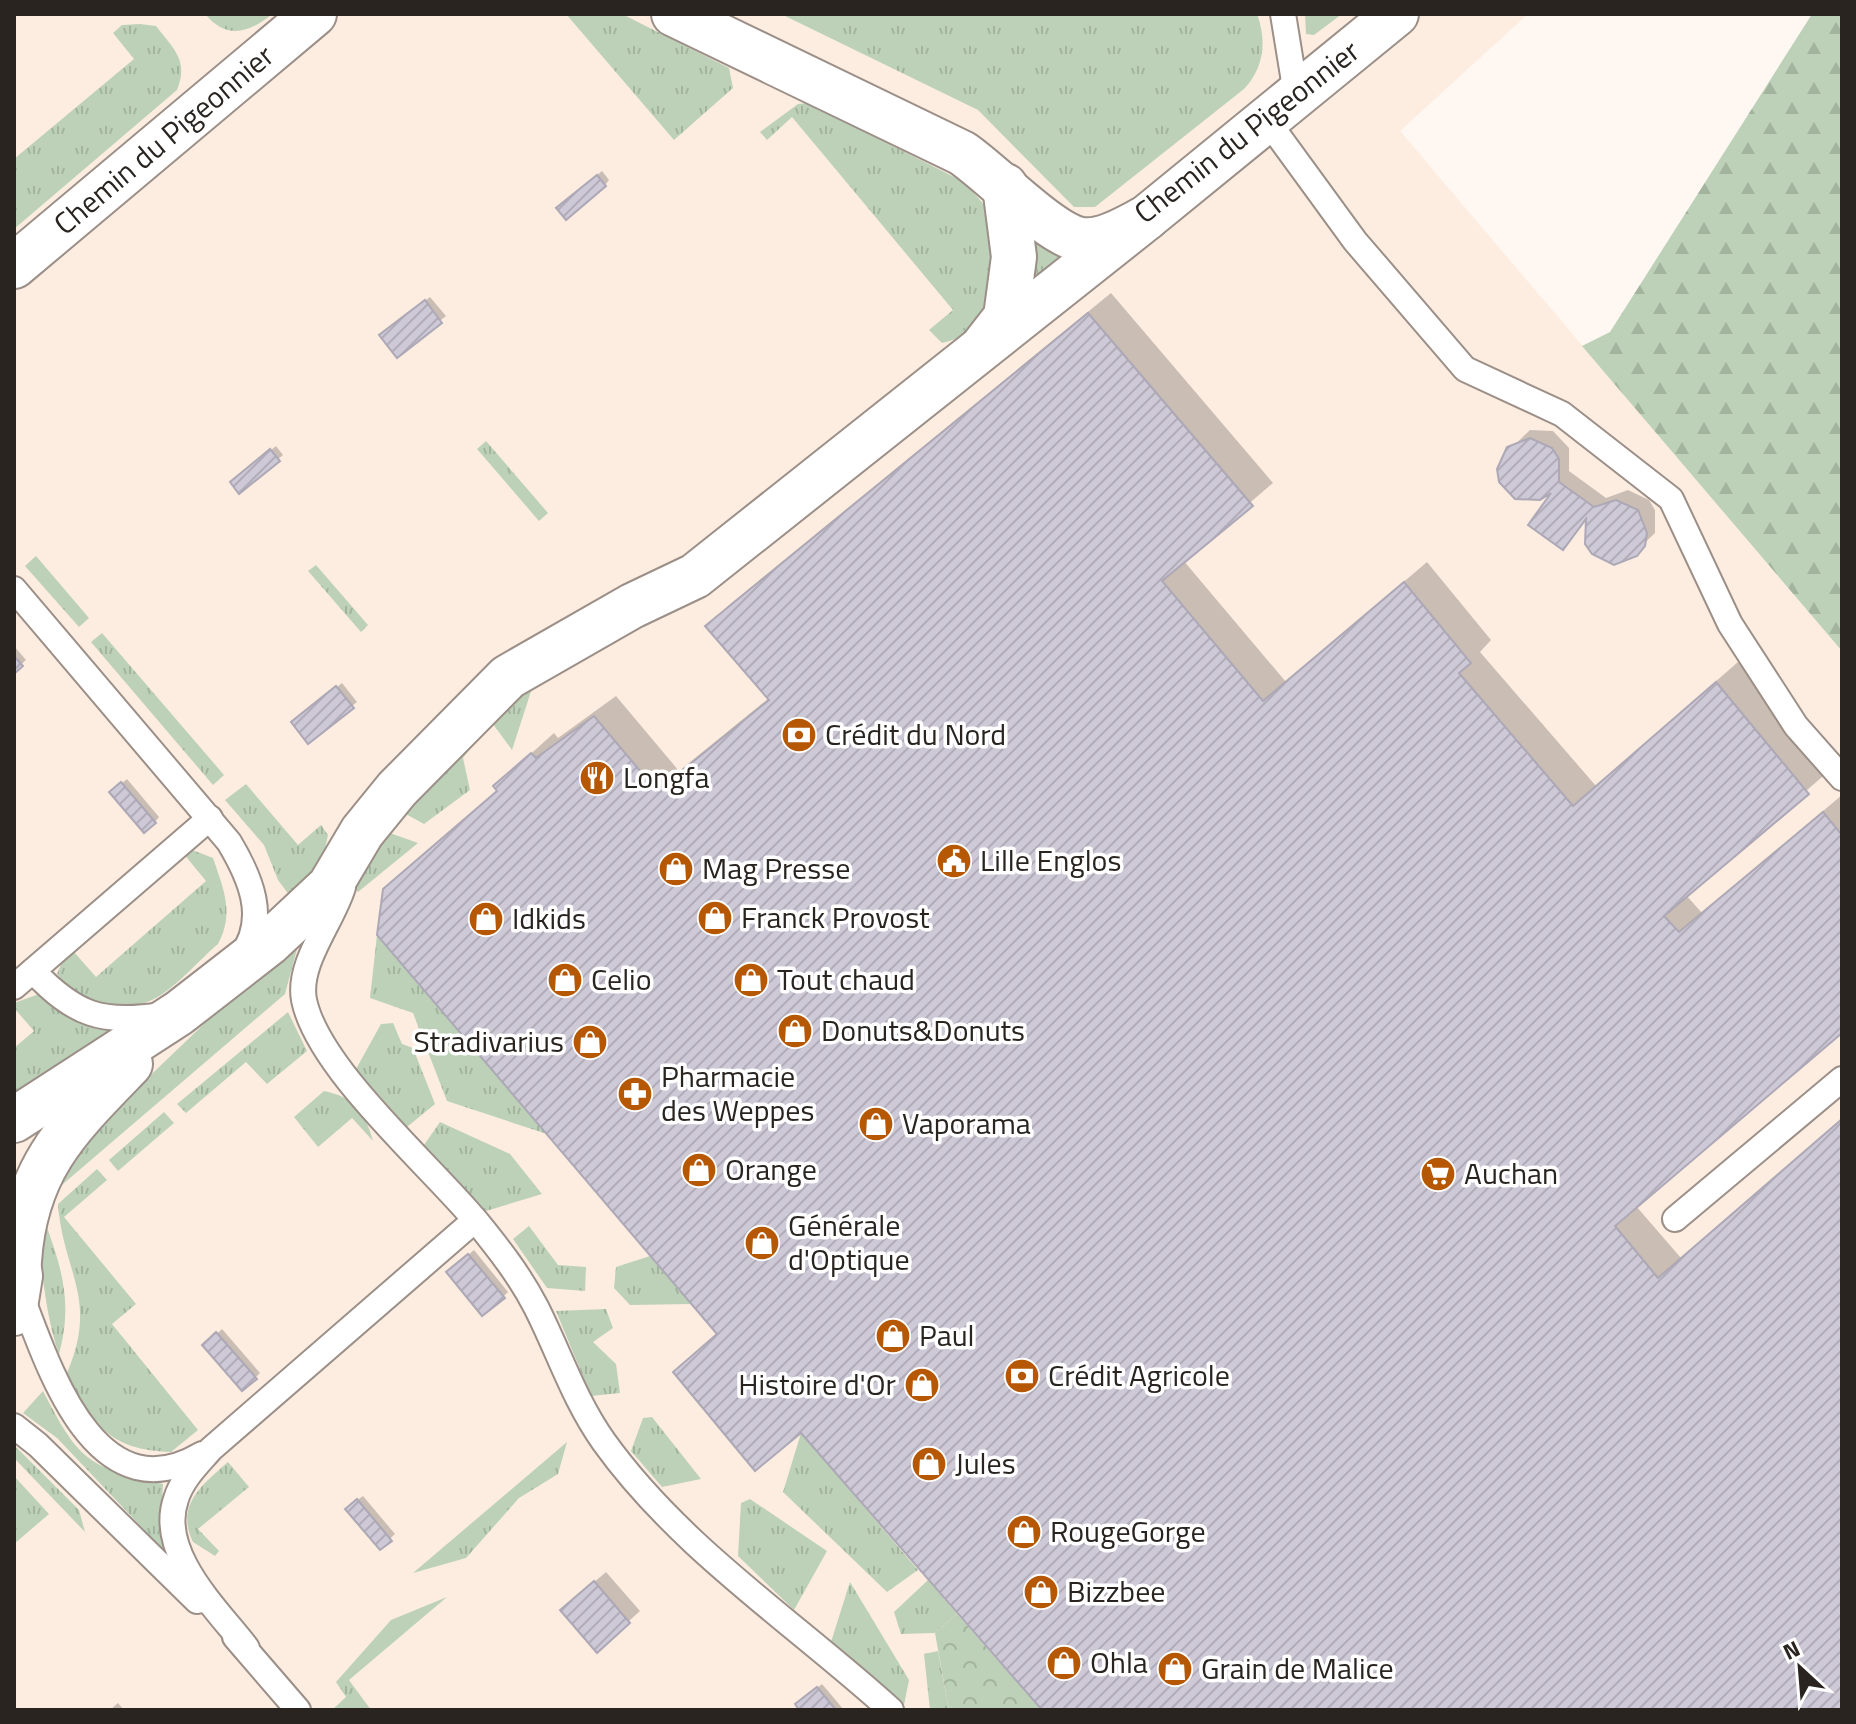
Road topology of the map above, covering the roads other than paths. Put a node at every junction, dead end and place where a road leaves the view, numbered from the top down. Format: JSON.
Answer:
{"nodes":[{"id":1,"x":314,"y":14,"type":"edge"},
{"id":2,"x":674,"y":14,"type":"edge"},
{"id":3,"x":1283,"y":14,"type":"edge"},
{"id":4,"x":1396,"y":14,"type":"edge"},
{"id":5,"x":1281,"y":107,"type":"junction"},
{"id":6,"x":1005,"y":186,"type":"junction"},
{"id":7,"x":1146,"y":218,"type":"junction"},
{"id":8,"x":14,"y":266,"type":"edge"},
{"id":9,"x":975,"y":357,"type":"junction"},
{"id":10,"x":14,"y":589,"type":"edge"},
{"id":11,"x":1842,"y":778,"type":"edge"},
{"id":12,"x":210,"y":818,"type":"junction"},
{"id":13,"x":351,"y":851,"type":"junction"},
{"id":14,"x":33,"y":971,"type":"junction"},
{"id":15,"x":221,"y":979,"type":"junction"},
{"id":16,"x":14,"y":987,"type":"edge"},
{"id":17,"x":179,"y":1013,"type":"junction"},
{"id":18,"x":1842,"y":1079,"type":"edge"},
{"id":19,"x":14,"y":1120,"type":"edge"},
{"id":20,"x":1675,"y":1219,"type":"dead end"},
{"id":21,"x":475,"y":1220,"type":"junction"},
{"id":22,"x":17,"y":1275,"type":"edge"},
{"id":23,"x":14,"y":1426,"type":"edge"},
{"id":24,"x":211,"y":1449,"type":"junction"},
{"id":25,"x":247,"y":1648,"type":"junction"},
{"id":26,"x":298,"y":1710,"type":"edge"},
{"id":27,"x":891,"y":1710,"type":"edge"}],
"edges":[{"from":1,"to":8,"type":"street","name":"Chemin du Pigeonnier"},
{"from":2,"to":6,"type":"street","name":"Chemin du Pigeonnier"},
{"from":3,"to":5,"type":"lane"},
{"from":4,"to":5,"type":"street","name":"Chemin du Pigeonnier"},
{"from":5,"to":7,"type":"street","name":"Chemin du Pigeonnier"},
{"from":5,"to":11,"type":"lane"},
{"from":6,"to":7,"type":"street","name":"Chemin du Pigeonnier"},
{"from":6,"to":9,"type":"street"},
{"from":7,"to":9,"type":"street"},
{"from":9,"to":13,"type":"street"},
{"from":10,"to":12,"type":"lane"},
{"from":12,"to":14,"type":"lane"},
{"from":12,"to":15,"type":"lane"},
{"from":13,"to":15,"type":"street"},
{"from":13,"to":21,"type":"lane"},
{"from":14,"to":16,"type":"lane"},
{"from":14,"to":17,"type":"lane"},
{"from":15,"to":17,"type":"street"},
{"from":17,"to":19,"type":"street"},
{"from":17,"to":22,"type":"street"},
{"from":18,"to":20,"type":"lane"},
{"from":21,"to":24,"type":"lane"},
{"from":21,"to":27,"type":"lane"},
{"from":22,"to":24,"type":"lane"},
{"from":23,"to":25,"type":"lane"},
{"from":24,"to":25,"type":"lane"},
{"from":25,"to":26,"type":"lane"}]}
